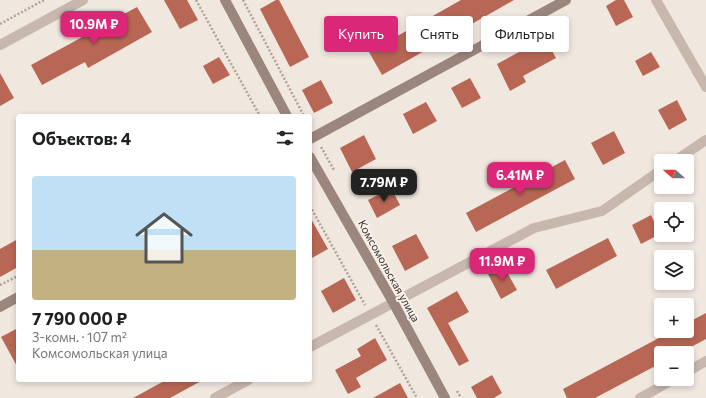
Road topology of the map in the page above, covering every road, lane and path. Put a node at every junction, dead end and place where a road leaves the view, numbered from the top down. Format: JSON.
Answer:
{"nodes":[{"id":1,"x":44,"y":0,"type":"edge"},
{"id":2,"x":83,"y":0,"type":"edge"},
{"id":3,"x":196,"y":0,"type":"edge"},
{"id":4,"x":225,"y":0,"type":"edge"},
{"id":5,"x":243,"y":0,"type":"edge"},
{"id":6,"x":566,"y":0,"type":"edge"},
{"id":7,"x":656,"y":0,"type":"edge"},
{"id":8,"x":0,"y":24,"type":"edge"},
{"id":9,"x":0,"y":45,"type":"edge"},
{"id":10,"x":706,"y":87,"type":"edge"},
{"id":11,"x":259,"y":114,"type":"edge"},
{"id":12,"x":286,"y":114,"type":"edge"},
{"id":13,"x":303,"y":114,"type":"edge"},
{"id":14,"x":312,"y":137,"type":"edge"},
{"id":15,"x":706,"y":140,"type":"edge"},
{"id":16,"x":685,"y":154,"type":"edge"},
{"id":17,"x":312,"y":160,"type":"edge"},
{"id":18,"x":654,"y":175,"type":"edge"},
{"id":19,"x":312,"y":210,"type":"edge"},
{"id":20,"x":16,"y":277,"type":"edge"},
{"id":21,"x":0,"y":286,"type":"edge"},
{"id":22,"x":16,"y":298,"type":"edge"},
{"id":23,"x":393,"y":302,"type":"junction"},
{"id":24,"x":0,"y":307,"type":"edge"},
{"id":25,"x":370,"y":314,"type":"junction"},
{"id":26,"x":312,"y":346,"type":"edge"},
{"id":27,"x":706,"y":361,"type":"edge"},
{"id":28,"x":694,"y":368,"type":"edge"},
{"id":29,"x":244,"y":382,"type":"edge"},
{"id":30,"x":661,"y":386,"type":"edge"},
{"id":31,"x":215,"y":398,"type":"edge"},
{"id":32,"x":417,"y":398,"type":"edge"},
{"id":33,"x":445,"y":398,"type":"edge"},
{"id":34,"x":640,"y":398,"type":"edge"}],
"edges":[{"from":1,"to":8,"type":"path"},
{"from":2,"to":9,"type":"street"},
{"from":3,"to":11,"type":"path"},
{"from":4,"to":12,"type":"street"},
{"from":5,"to":13,"type":"path"},
{"from":6,"to":14,"type":"street"},
{"from":7,"to":10,"type":"street"},
{"from":15,"to":16,"type":"street"},
{"from":17,"to":23,"type":"street","name":"Комсомольская улица"},
{"from":18,"to":23,"type":"street"},
{"from":19,"to":25,"type":"path"},
{"from":20,"to":21,"type":"path"},
{"from":22,"to":24,"type":"street"},
{"from":23,"to":25,"type":"street"},
{"from":23,"to":33,"type":"street","name":"Комсомольская улица"},
{"from":25,"to":26,"type":"street"},
{"from":25,"to":32,"type":"path"},
{"from":27,"to":28,"type":"street"},
{"from":29,"to":31,"type":"street"},
{"from":30,"to":34,"type":"street"}]}
